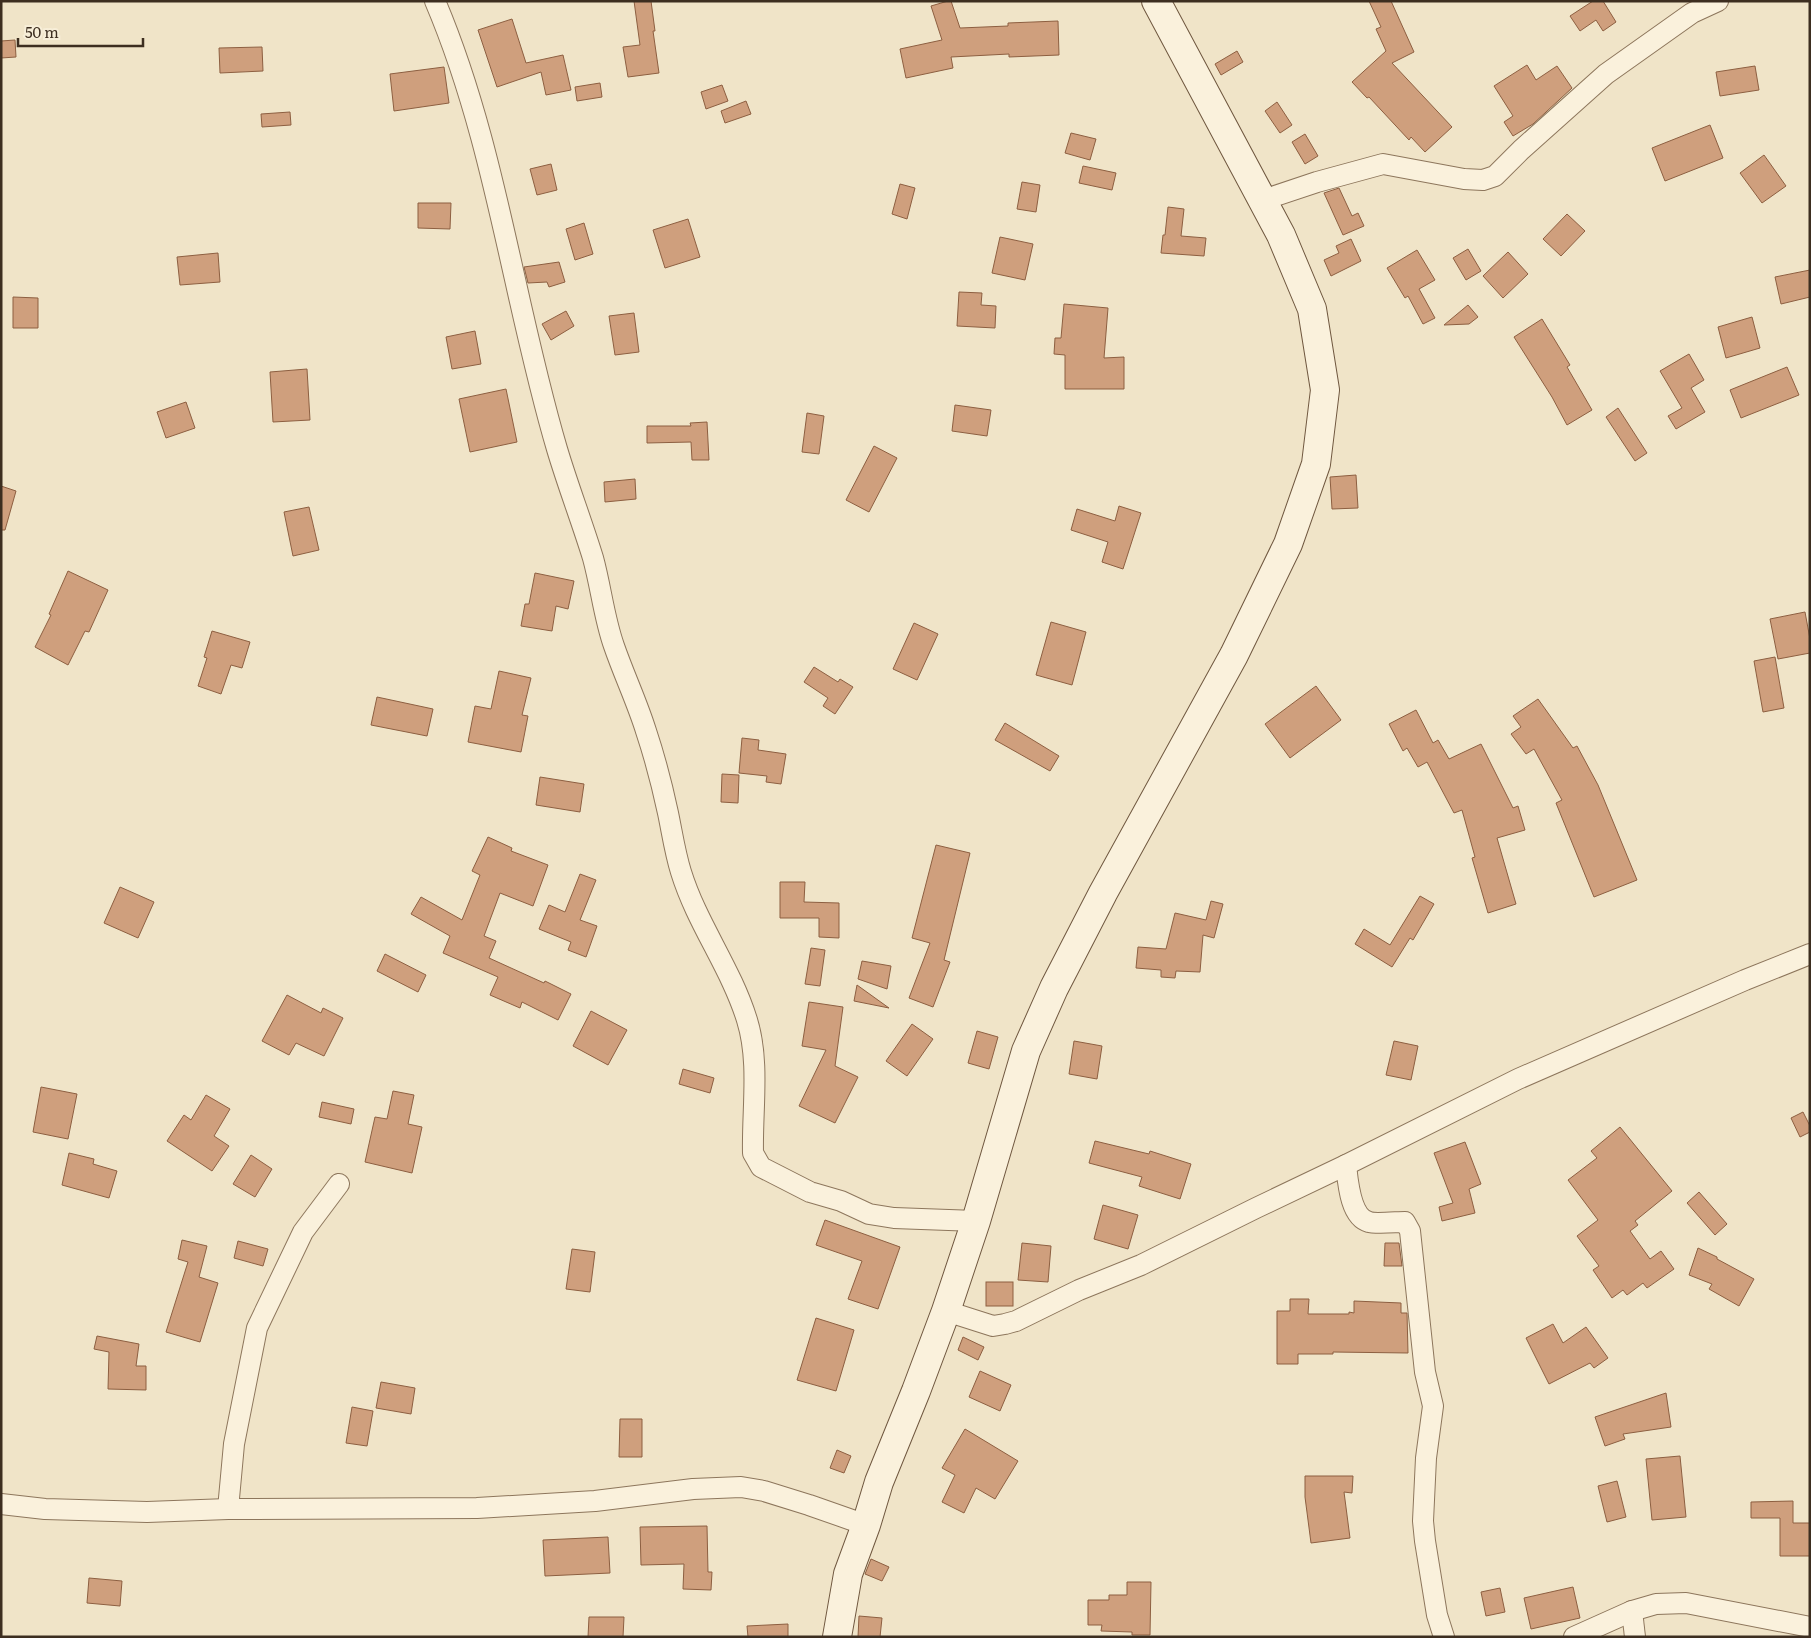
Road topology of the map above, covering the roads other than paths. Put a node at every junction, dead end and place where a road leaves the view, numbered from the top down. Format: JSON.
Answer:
{"nodes":[{"id":1,"x":434,"y":1,"type":"edge"},
{"id":2,"x":1156,"y":1,"type":"edge"},
{"id":3,"x":1718,"y":1,"type":"edge"},
{"id":4,"x":1263,"y":200,"type":"junction"},
{"id":5,"x":1810,"y":954,"type":"edge"},
{"id":6,"x":1346,"y":1166,"type":"junction"},
{"id":7,"x":339,"y":1184,"type":"dead end"},
{"id":8,"x":976,"y":1221,"type":"junction"},
{"id":9,"x":946,"y":1311,"type":"junction"},
{"id":10,"x":1,"y":1504,"type":"edge"},
{"id":11,"x":228,"y":1509,"type":"junction"},
{"id":12,"x":866,"y":1525,"type":"junction"},
{"id":13,"x":1632,"y":1611,"type":"junction"},
{"id":14,"x":1810,"y":1628,"type":"edge"},
{"id":15,"x":837,"y":1637,"type":"edge"},
{"id":16,"x":1444,"y":1637,"type":"edge"},
{"id":17,"x":1574,"y":1637,"type":"edge"},
{"id":18,"x":1635,"y":1637,"type":"edge"}],
"edges":[{"from":1,"to":8,"type":"street"},
{"from":2,"to":4,"type":"main road"},
{"from":3,"to":4,"type":"street"},
{"from":4,"to":8,"type":"main road"},
{"from":5,"to":6,"type":"street"},
{"from":6,"to":9,"type":"street"},
{"from":6,"to":16,"type":"street"},
{"from":7,"to":11,"type":"street"},
{"from":8,"to":9,"type":"main road"},
{"from":9,"to":12,"type":"main road"},
{"from":10,"to":11,"type":"street"},
{"from":11,"to":12,"type":"street"},
{"from":12,"to":15,"type":"main road"},
{"from":13,"to":14,"type":"street"},
{"from":13,"to":17,"type":"street"},
{"from":13,"to":18,"type":"street"}]}
